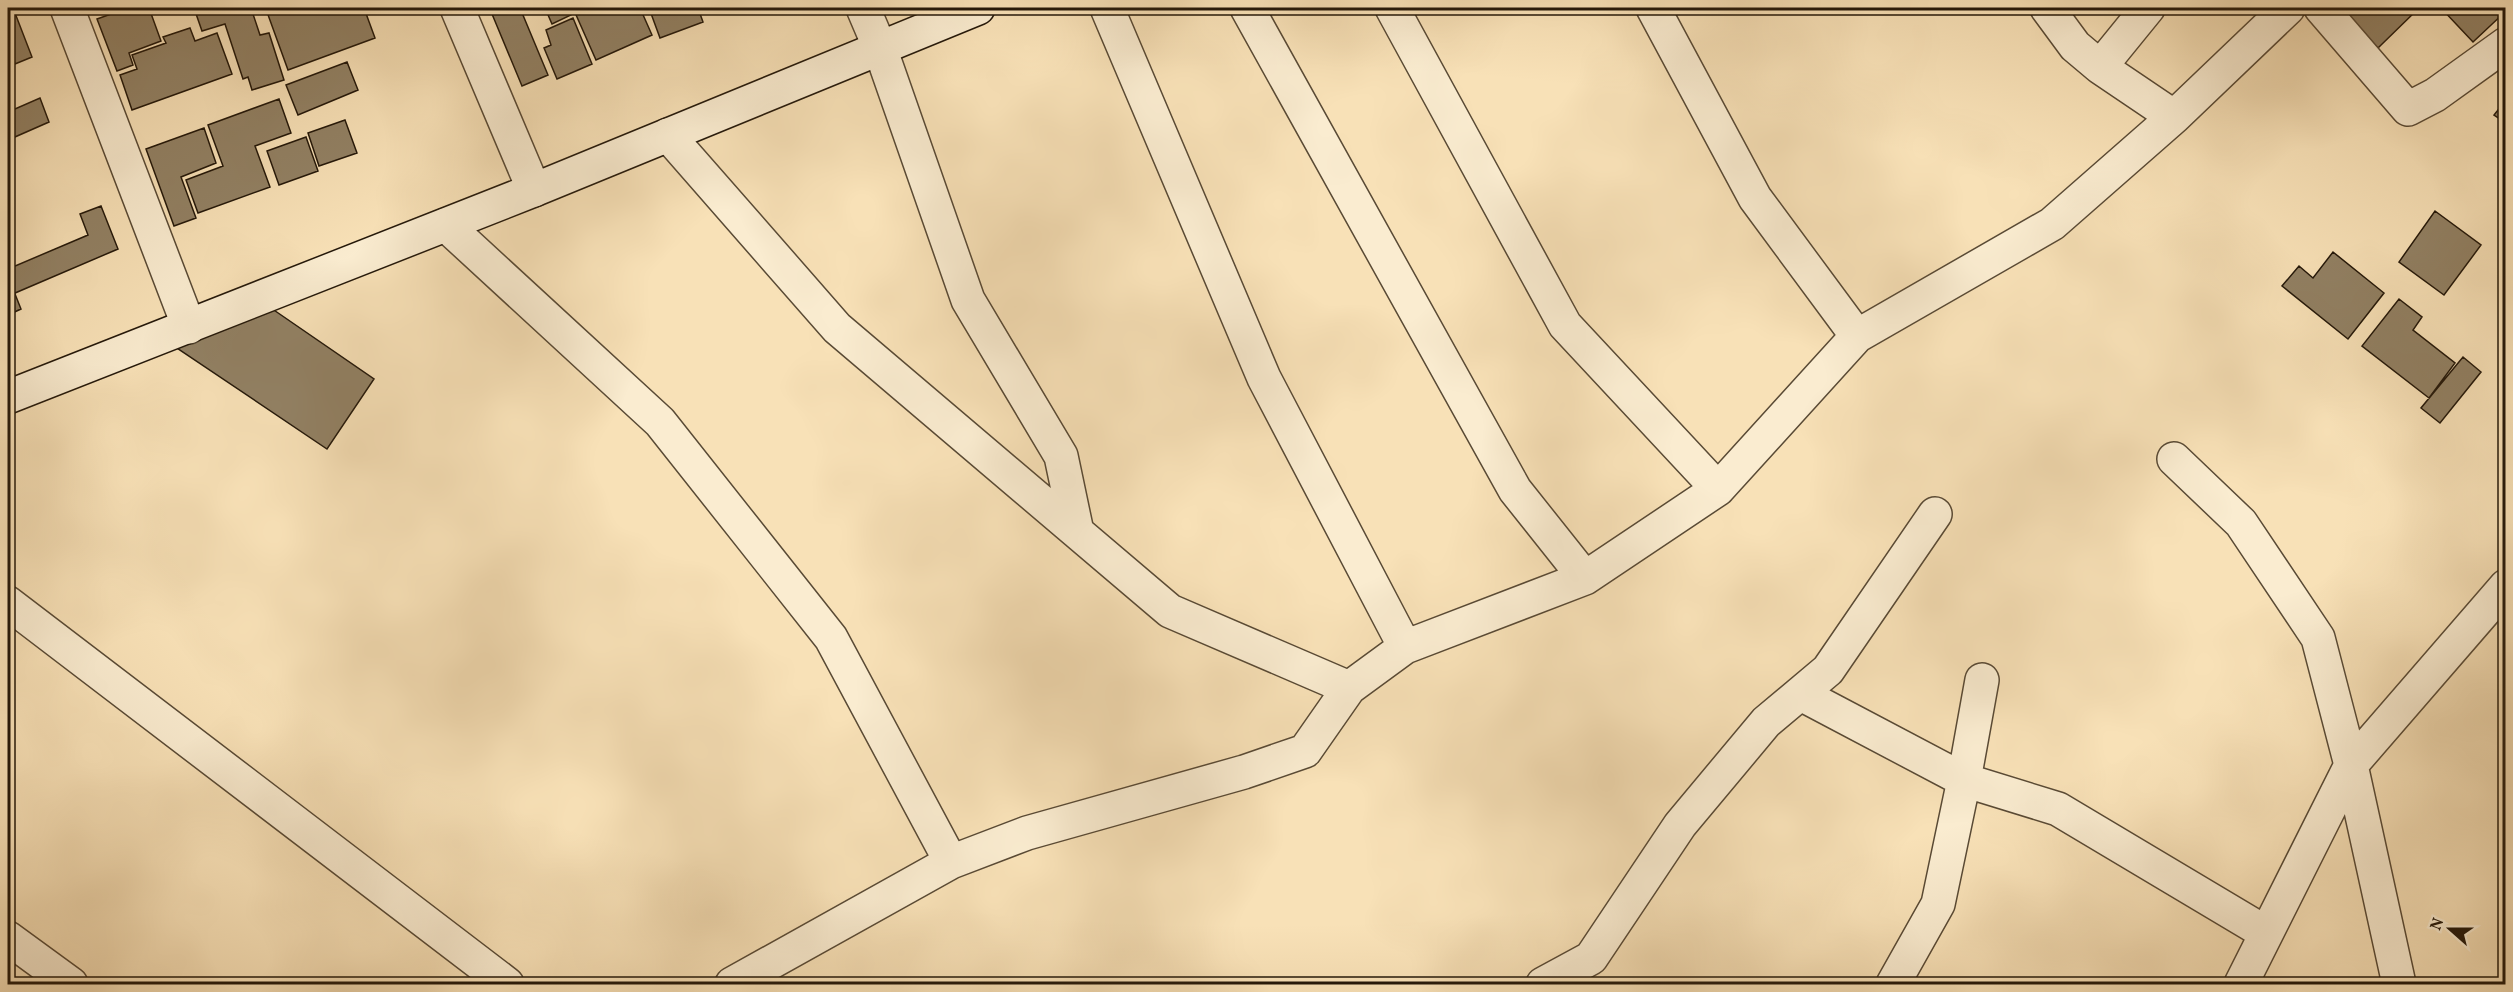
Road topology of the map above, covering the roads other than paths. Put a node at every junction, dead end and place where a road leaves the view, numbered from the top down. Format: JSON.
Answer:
{"nodes":[{"id":1,"x":67,"y":8,"type":"edge"},
{"id":2,"x":457,"y":8,"type":"edge"},
{"id":3,"x":863,"y":8,"type":"edge"},
{"id":4,"x":978,"y":8,"type":"edge"},
{"id":5,"x":1107,"y":8,"type":"edge"},
{"id":6,"x":1247,"y":8,"type":"edge"},
{"id":7,"x":1392,"y":8,"type":"edge"},
{"id":8,"x":1653,"y":8,"type":"edge"},
{"id":9,"x":2047,"y":8,"type":"edge"},
{"id":10,"x":2148,"y":8,"type":"edge"},
{"id":11,"x":2288,"y":8,"type":"edge"},
{"id":12,"x":2321,"y":8,"type":"edge"},
{"id":13,"x":2505,"y":44,"type":"edge"},
{"id":14,"x":880,"y":48,"type":"junction"},
{"id":15,"x":2100,"y":67,"type":"junction"},
{"id":16,"x":2174,"y":117,"type":"junction"},
{"id":17,"x":668,"y":135,"type":"junction"},
{"id":18,"x":534,"y":190,"type":"junction"},
{"id":19,"x":446,"y":225,"type":"junction"},
{"id":20,"x":189,"y":327,"type":"junction"},
{"id":21,"x":1857,"y":336,"type":"junction"},
{"id":22,"x":8,"y":397,"type":"edge"},
{"id":23,"x":2174,"y":459,"type":"dead end"},
{"id":24,"x":1718,"y":489,"type":"junction"},
{"id":25,"x":1935,"y":514,"type":"dead end"},
{"id":26,"x":1077,"y":532,"type":"junction"},
{"id":27,"x":1585,"y":578,"type":"junction"},
{"id":28,"x":2505,"y":586,"type":"edge"},
{"id":29,"x":8,"y":603,"type":"edge"},
{"id":30,"x":1405,"y":647,"type":"junction"},
{"id":31,"x":1982,"y":680,"type":"dead end"},
{"id":32,"x":1349,"y":688,"type":"junction"},
{"id":33,"x":1801,"y":694,"type":"junction"},
{"id":34,"x":2351,"y":765,"type":"junction"},
{"id":35,"x":1964,"y":780,"type":"junction"},
{"id":36,"x":951,"y":862,"type":"junction"},
{"id":37,"x":2266,"y":933,"type":"junction"},
{"id":38,"x":8,"y":938,"type":"edge"},
{"id":39,"x":71,"y":984,"type":"edge"},
{"id":40,"x":507,"y":984,"type":"edge"},
{"id":41,"x":732,"y":984,"type":"edge"},
{"id":42,"x":1543,"y":984,"type":"edge"},
{"id":43,"x":1893,"y":984,"type":"edge"},
{"id":44,"x":2241,"y":984,"type":"edge"},
{"id":45,"x":2399,"y":984,"type":"edge"}],
"edges":[{"from":1,"to":20,"type":"street"},
{"from":2,"to":18,"type":"street"},
{"from":3,"to":14,"type":"street"},
{"from":4,"to":14,"type":"street"},
{"from":5,"to":30,"type":"street"},
{"from":6,"to":27,"type":"street"},
{"from":7,"to":24,"type":"street"},
{"from":8,"to":21,"type":"street"},
{"from":9,"to":15,"type":"street"},
{"from":10,"to":15,"type":"street"},
{"from":11,"to":16,"type":"street"},
{"from":12,"to":13,"type":"street"},
{"from":14,"to":17,"type":"street"},
{"from":14,"to":26,"type":"street"},
{"from":15,"to":16,"type":"street"},
{"from":16,"to":21,"type":"street"},
{"from":17,"to":18,"type":"street"},
{"from":17,"to":26,"type":"street"},
{"from":18,"to":19,"type":"street"},
{"from":19,"to":20,"type":"street"},
{"from":19,"to":36,"type":"street"},
{"from":20,"to":22,"type":"street"},
{"from":21,"to":24,"type":"street"},
{"from":23,"to":34,"type":"street"},
{"from":24,"to":27,"type":"street"},
{"from":25,"to":33,"type":"street"},
{"from":26,"to":32,"type":"street"},
{"from":27,"to":30,"type":"street"},
{"from":28,"to":34,"type":"street"},
{"from":29,"to":40,"type":"street"},
{"from":30,"to":32,"type":"street"},
{"from":31,"to":35,"type":"street"},
{"from":32,"to":36,"type":"street"},
{"from":33,"to":35,"type":"street"},
{"from":33,"to":42,"type":"street"},
{"from":34,"to":37,"type":"street"},
{"from":34,"to":45,"type":"street"},
{"from":35,"to":37,"type":"street"},
{"from":35,"to":43,"type":"street"},
{"from":36,"to":41,"type":"street"},
{"from":37,"to":44,"type":"street"},
{"from":38,"to":39,"type":"street"}]}
